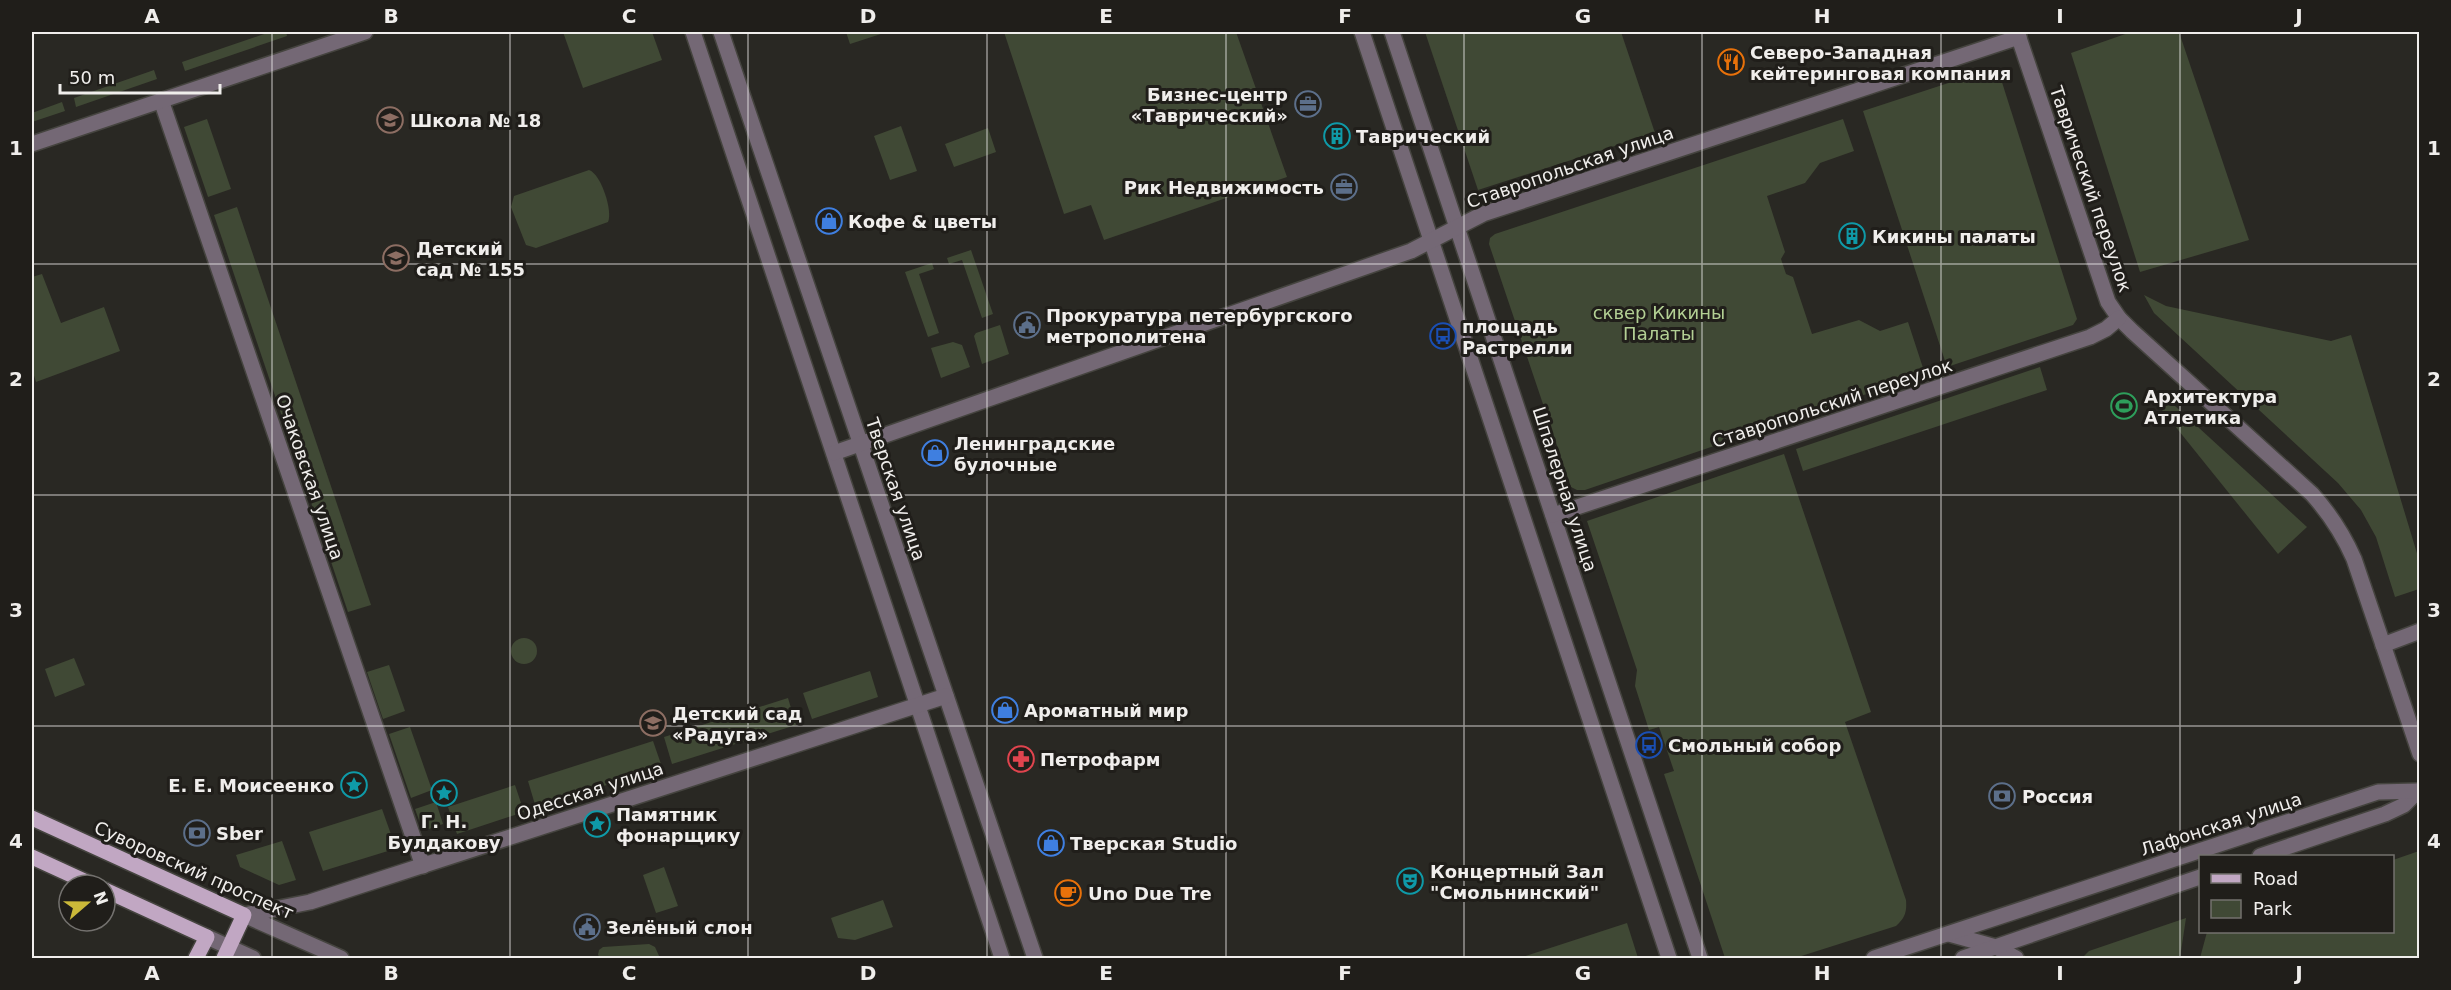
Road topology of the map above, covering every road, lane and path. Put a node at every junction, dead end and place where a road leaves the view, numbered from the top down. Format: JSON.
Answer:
{"nodes":[{"id":1,"x":365,"y":32,"type":"edge"},
{"id":2,"x":693,"y":32,"type":"edge"},
{"id":3,"x":721,"y":32,"type":"edge"},
{"id":4,"x":1362,"y":32,"type":"edge"},
{"id":5,"x":1392,"y":32,"type":"edge"},
{"id":6,"x":2018,"y":34,"type":"edge"},
{"id":7,"x":161,"y":100,"type":"junction"},
{"id":8,"x":32,"y":144,"type":"edge"},
{"id":9,"x":1457,"y":227,"type":"junction"},
{"id":10,"x":1431,"y":241,"type":"junction"},
{"id":11,"x":2119,"y":318,"type":"junction"},
{"id":12,"x":861,"y":444,"type":"junction"},
{"id":13,"x":834,"y":453,"type":"junction"},
{"id":14,"x":1553,"y":515,"type":"junction"},
{"id":15,"x":2420,"y":632,"type":"edge"},
{"id":16,"x":2384,"y":645,"type":"junction"},
{"id":17,"x":946,"y":696,"type":"junction"},
{"id":18,"x":918,"y":706,"type":"junction"},
{"id":19,"x":2420,"y":754,"type":"edge"},
{"id":20,"x":2419,"y":787,"type":"edge"},
{"id":21,"x":32,"y":818,"type":"edge"},
{"id":22,"x":2263,"y":855,"type":"edge"},
{"id":23,"x":32,"y":857,"type":"edge"},
{"id":24,"x":423,"y":866,"type":"junction"},
{"id":25,"x":67,"y":873,"type":"edge"},
{"id":26,"x":2199,"y":877,"type":"edge"},
{"id":27,"x":117,"y":896,"type":"edge"},
{"id":28,"x":244,"y":915,"type":"junction"},
{"id":29,"x":1949,"y":934,"type":"junction"},
{"id":30,"x":207,"y":937,"type":"junction"},
{"id":31,"x":1996,"y":947,"type":"junction"},
{"id":32,"x":227,"y":953,"type":"edge"},
{"id":33,"x":196,"y":958,"type":"edge"},
{"id":34,"x":253,"y":958,"type":"edge"},
{"id":35,"x":341,"y":958,"type":"edge"},
{"id":36,"x":1002,"y":958,"type":"edge"},
{"id":37,"x":1035,"y":958,"type":"edge"},
{"id":38,"x":1669,"y":958,"type":"edge"},
{"id":39,"x":1700,"y":958,"type":"edge"},
{"id":40,"x":1874,"y":958,"type":"edge"},
{"id":41,"x":1957,"y":958,"type":"edge"},
{"id":42,"x":1963,"y":958,"type":"edge"},
{"id":43,"x":2016,"y":958,"type":"edge"}],
"edges":[{"from":1,"to":7,"type":"street"},
{"from":2,"to":13,"type":"street"},
{"from":3,"to":12,"type":"street","name":"Тверская улица"},
{"from":4,"to":10,"type":"street"},
{"from":5,"to":9,"type":"street","name":"Шпалерная улица"},
{"from":6,"to":9,"type":"street","name":"Ставропольская улица"},
{"from":6,"to":11,"type":"street","name":"Таврический переулок"},
{"from":7,"to":8,"type":"street"},
{"from":7,"to":24,"type":"street","name":"Очаковская улица"},
{"from":9,"to":10,"type":"street","name":"Ставропольская улица"},
{"from":9,"to":14,"type":"street","name":"Шпалерная улица"},
{"from":10,"to":12,"type":"street","name":"Ставропольская улица"},
{"from":10,"to":38,"type":"street"},
{"from":11,"to":14,"type":"street","name":"Ставропольский переулок"},
{"from":11,"to":16,"type":"street","name":"Таврический переулок"},
{"from":12,"to":13,"type":"street","name":"Ставропольская улица"},
{"from":12,"to":17,"type":"street","name":"Тверская улица"},
{"from":13,"to":18,"type":"street"},
{"from":14,"to":39,"type":"street","name":"Шпалерная улица"},
{"from":15,"to":16,"type":"street"},
{"from":16,"to":19,"type":"street","name":"Таврический переулок"},
{"from":17,"to":18,"type":"street","name":"Одесская улица"},
{"from":17,"to":37,"type":"street","name":"Тверская улица"},
{"from":18,"to":24,"type":"street","name":"Одесская улица"},
{"from":18,"to":36,"type":"street"},
{"from":20,"to":22,"type":"street","name":"Лафонская улица"},
{"from":20,"to":29,"type":"street","name":"Лафонская улица"},
{"from":21,"to":28,"type":"main road","name":"Суворовский проспект"},
{"from":23,"to":25,"type":"main road"},
{"from":24,"to":28,"type":"street","name":"Одесская улица"},
{"from":26,"to":31,"type":"street"},
{"from":27,"to":30,"type":"main road"},
{"from":28,"to":32,"type":"main road"},
{"from":28,"to":35,"type":"street","name":"Суворовский проспект"},
{"from":29,"to":31,"type":"street"},
{"from":29,"to":40,"type":"street","name":"Лафонская улица"},
{"from":29,"to":41,"type":"street"},
{"from":30,"to":32,"type":"street"},
{"from":30,"to":33,"type":"main road"},
{"from":31,"to":42,"type":"street"},
{"from":31,"to":43,"type":"street"},
{"from":32,"to":34,"type":"street"}]}
